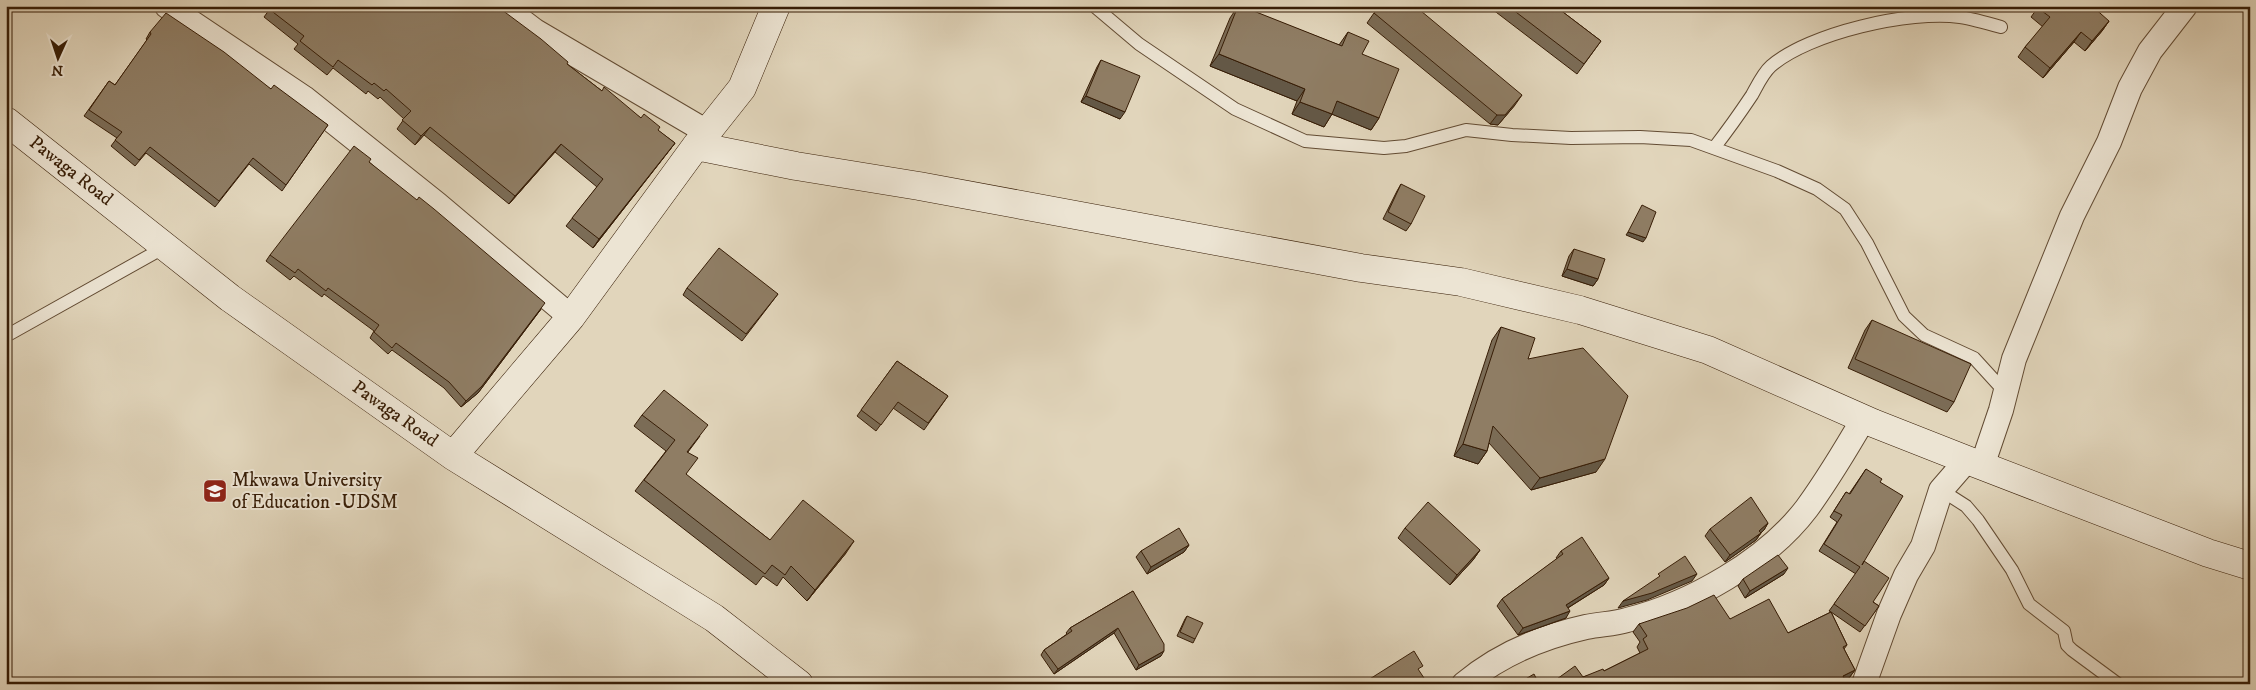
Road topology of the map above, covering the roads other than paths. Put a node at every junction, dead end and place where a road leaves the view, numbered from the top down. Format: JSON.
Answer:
{"nodes":[{"id":1,"x":167,"y":6,"type":"edge"},
{"id":2,"x":502,"y":6,"type":"edge"},
{"id":3,"x":776,"y":6,"type":"edge"},
{"id":4,"x":1094,"y":6,"type":"edge"},
{"id":5,"x":2185,"y":6,"type":"edge"},
{"id":6,"x":2001,"y":26,"type":"dead end"},
{"id":7,"x":6,"y":122,"type":"edge"},
{"id":8,"x":701,"y":139,"type":"junction"},
{"id":9,"x":1714,"y":148,"type":"junction"},
{"id":10,"x":166,"y":246,"type":"junction"},
{"id":11,"x":571,"y":317,"type":"junction"},
{"id":12,"x":6,"y":336,"type":"edge"},
{"id":13,"x":2005,"y":392,"type":"junction"},
{"id":14,"x":1864,"y":418,"type":"junction"},
{"id":15,"x":453,"y":456,"type":"junction"},
{"id":16,"x":1974,"y":463,"type":"junction"},
{"id":17,"x":1941,"y":490,"type":"junction"},
{"id":18,"x":2250,"y":566,"type":"edge"},
{"id":19,"x":799,"y":684,"type":"edge"},
{"id":20,"x":1464,"y":684,"type":"edge"},
{"id":21,"x":1864,"y":684,"type":"edge"},
{"id":22,"x":2118,"y":684,"type":"edge"}],
"edges":[{"from":1,"to":11,"type":"street"},
{"from":2,"to":8,"type":"street"},
{"from":3,"to":8,"type":"street"},
{"from":4,"to":9,"type":"lane"},
{"from":5,"to":13,"type":"street"},
{"from":6,"to":9,"type":"lane"},
{"from":7,"to":10,"type":"street","name":"Pawaga Road"},
{"from":8,"to":11,"type":"street"},
{"from":8,"to":14,"type":"street"},
{"from":9,"to":13,"type":"lane"},
{"from":10,"to":12,"type":"lane"},
{"from":10,"to":15,"type":"street","name":"Pawaga Road"},
{"from":11,"to":15,"type":"street"},
{"from":13,"to":16,"type":"street"},
{"from":14,"to":16,"type":"street"},
{"from":14,"to":20,"type":"street"},
{"from":15,"to":19,"type":"street","name":"Pawaga Road"},
{"from":16,"to":17,"type":"street"},
{"from":16,"to":18,"type":"street"},
{"from":17,"to":21,"type":"street"},
{"from":17,"to":22,"type":"lane"}]}
